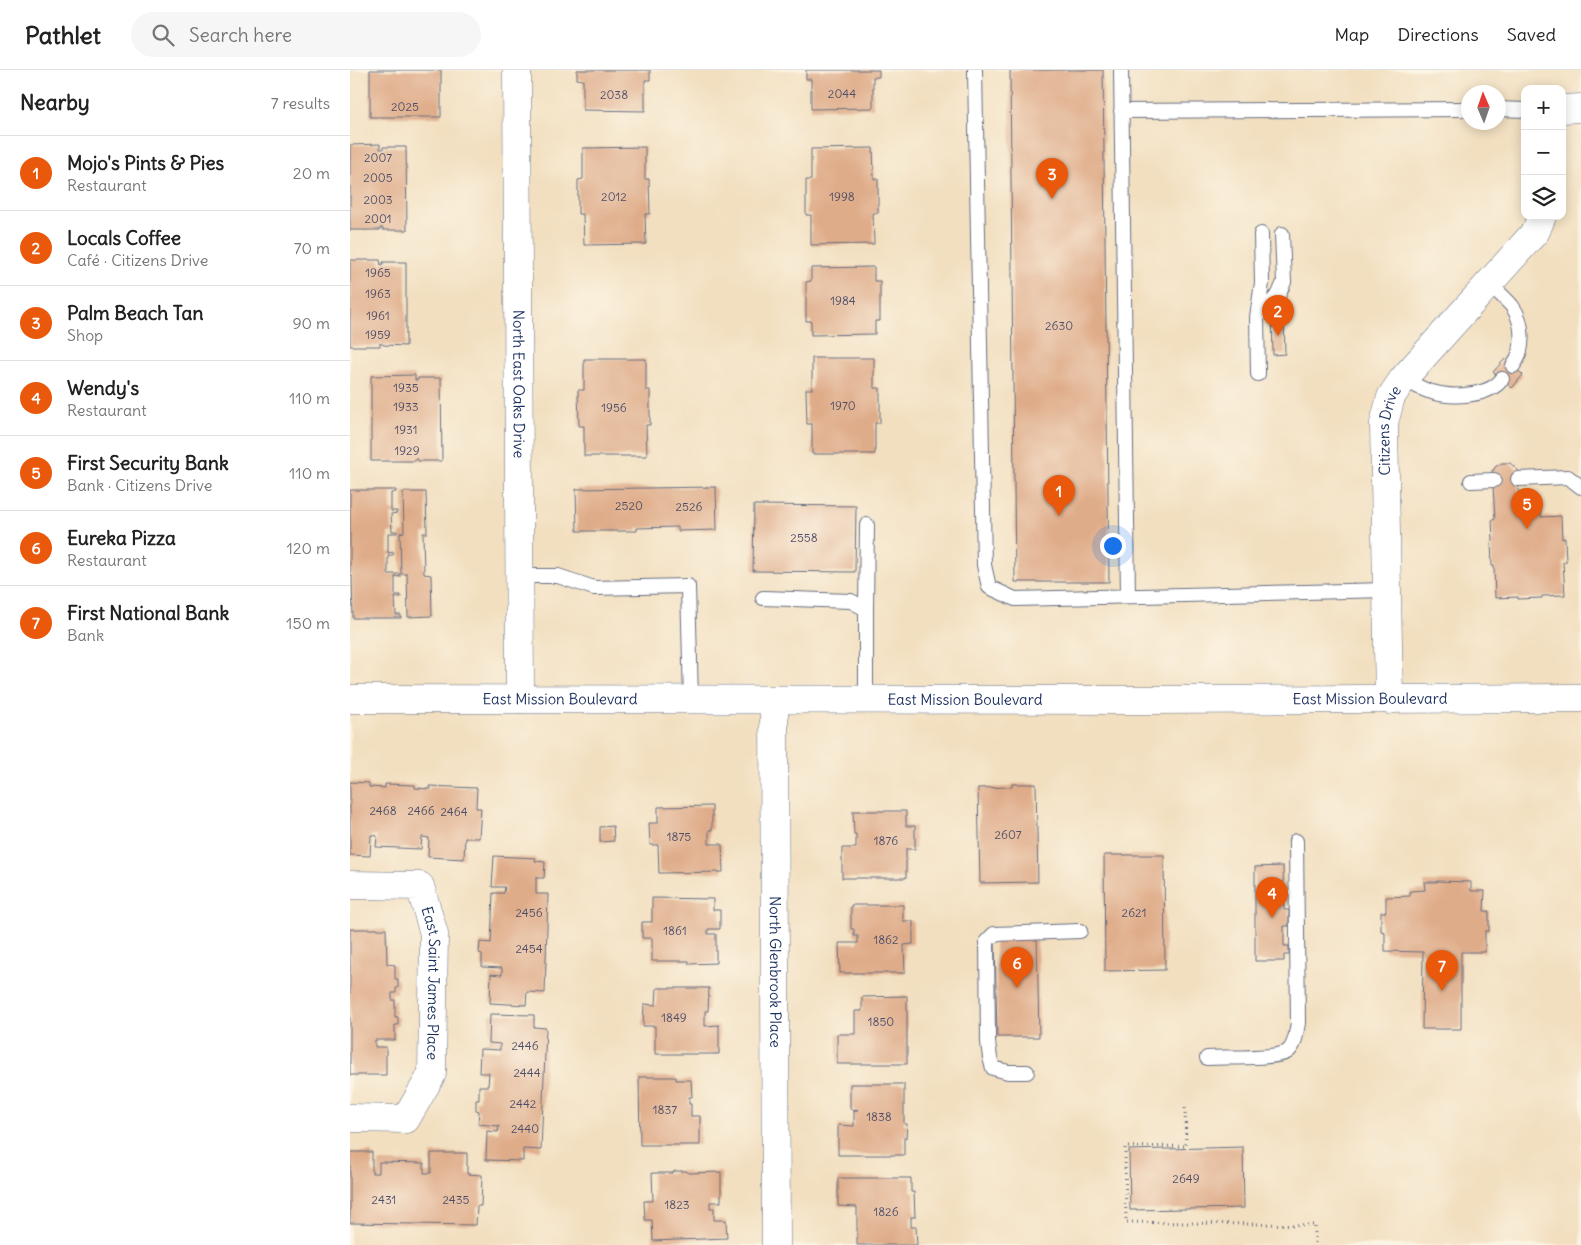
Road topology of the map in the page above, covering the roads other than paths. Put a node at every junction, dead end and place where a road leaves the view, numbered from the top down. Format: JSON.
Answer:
{"nodes":[{"id":1,"x":517,"y":70,"type":"edge"},
{"id":2,"x":975,"y":70,"type":"edge"},
{"id":3,"x":1121,"y":70,"type":"edge"},
{"id":4,"x":1581,"y":108,"type":"edge"},
{"id":5,"x":1461,"y":109,"type":"edge"},
{"id":6,"x":1506,"y":109,"type":"edge"},
{"id":7,"x":1566,"y":109,"type":"edge"},
{"id":8,"x":1521,"y":110,"type":"edge"},
{"id":9,"x":1121,"y":111,"type":"junction"},
{"id":10,"x":1540,"y":220,"type":"edge"},
{"id":11,"x":1260,"y":234,"type":"dead end"},
{"id":12,"x":1282,"y":234,"type":"dead end"},
{"id":13,"x":1489,"y":283,"type":"junction"},
{"id":14,"x":1257,"y":317,"type":"junction"},
{"id":15,"x":1513,"y":366,"type":"dead end"},
{"id":16,"x":1258,"y":374,"type":"dead end"},
{"id":17,"x":1403,"y":379,"type":"junction"},
{"id":18,"x":1502,"y":380,"type":"dead end"},
{"id":19,"x":1518,"y":479,"type":"dead end"},
{"id":20,"x":1494,"y":480,"type":"dead end"},
{"id":21,"x":1471,"y":481,"type":"dead end"},
{"id":22,"x":1581,"y":486,"type":"edge"},
{"id":23,"x":867,"y":526,"type":"dead end"},
{"id":24,"x":520,"y":576,"type":"junction"},
{"id":25,"x":1387,"y":590,"type":"junction"},
{"id":26,"x":1128,"y":596,"type":"junction"},
{"id":27,"x":763,"y":598,"type":"dead end"},
{"id":28,"x":866,"y":609,"type":"junction"},
{"id":29,"x":1581,"y":698,"type":"edge"},
{"id":30,"x":350,"y":699,"type":"edge"},
{"id":31,"x":520,"y":699,"type":"junction"},
{"id":32,"x":691,"y":700,"type":"junction"},
{"id":33,"x":774,"y":700,"type":"junction"},
{"id":34,"x":866,"y":700,"type":"junction"},
{"id":35,"x":1388,"y":700,"type":"junction"},
{"id":36,"x":1296,"y":841,"type":"dead end"},
{"id":37,"x":350,"y":885,"type":"edge"},
{"id":38,"x":1080,"y":931,"type":"dead end"},
{"id":39,"x":1207,"y":1058,"type":"dead end"},
{"id":40,"x":1027,"y":1072,"type":"dead end"},
{"id":41,"x":350,"y":1118,"type":"edge"},
{"id":42,"x":776,"y":1245,"type":"edge"}],
"edges":[{"from":1,"to":24,"type":"street","name":"North East Oaks Drive"},
{"from":2,"to":26,"type":"lane"},
{"from":3,"to":9,"type":"lane"},
{"from":4,"to":7,"type":"street"},
{"from":5,"to":9,"type":"lane"},
{"from":6,"to":8,"type":"lane"},
{"from":9,"to":26,"type":"lane"},
{"from":10,"to":13,"type":"street","name":"Citizens Drive"},
{"from":11,"to":14,"type":"lane"},
{"from":12,"to":14,"type":"lane"},
{"from":13,"to":15,"type":"lane"},
{"from":13,"to":17,"type":"street","name":"Citizens Drive"},
{"from":14,"to":16,"type":"lane"},
{"from":17,"to":18,"type":"lane"},
{"from":17,"to":25,"type":"street","name":"Citizens Drive"},
{"from":19,"to":22,"type":"lane"},
{"from":20,"to":21,"type":"lane"},
{"from":23,"to":28,"type":"lane"},
{"from":24,"to":31,"type":"street","name":"North East Oaks Drive"},
{"from":24,"to":32,"type":"lane"},
{"from":25,"to":26,"type":"lane"},
{"from":25,"to":35,"type":"street","name":"Citizens Drive"},
{"from":27,"to":28,"type":"lane"},
{"from":28,"to":34,"type":"lane"},
{"from":29,"to":35,"type":"street","name":"East Mission Boulevard"},
{"from":30,"to":31,"type":"street","name":"East Mission Boulevard"},
{"from":31,"to":32,"type":"street","name":"East Mission Boulevard"},
{"from":32,"to":33,"type":"street","name":"East Mission Boulevard"},
{"from":33,"to":34,"type":"street","name":"East Mission Boulevard"},
{"from":33,"to":42,"type":"street","name":"North Glenbrook Place"},
{"from":34,"to":35,"type":"street","name":"East Mission Boulevard"},
{"from":36,"to":39,"type":"lane"},
{"from":37,"to":41,"type":"street","name":"East Saint James Place"},
{"from":38,"to":40,"type":"lane"}]}
